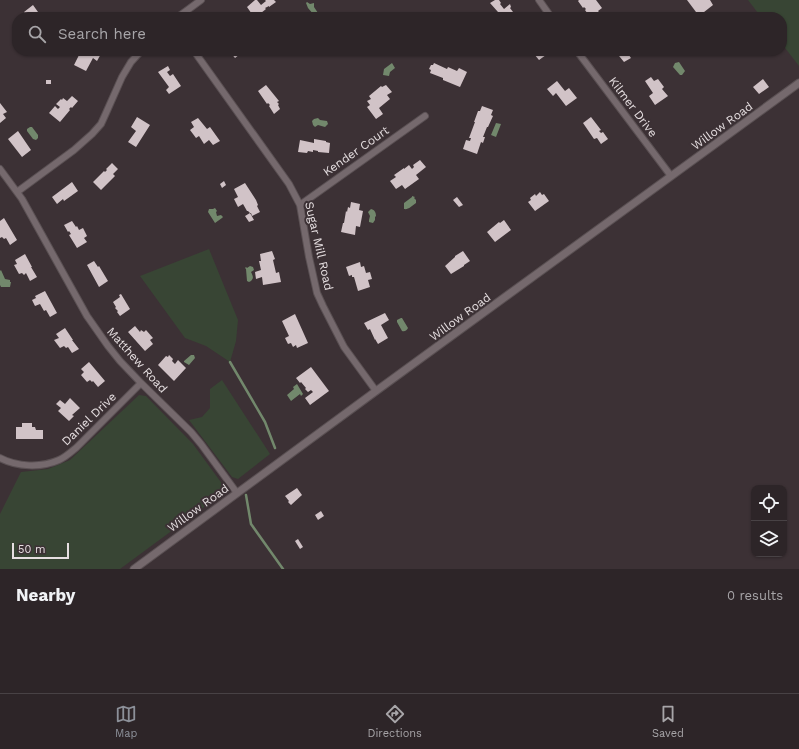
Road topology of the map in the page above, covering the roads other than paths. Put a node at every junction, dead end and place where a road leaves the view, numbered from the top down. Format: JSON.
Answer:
{"nodes":[{"id":1,"x":201,"y":0,"type":"edge"},
{"id":2,"x":539,"y":0,"type":"edge"},
{"id":3,"x":185,"y":12,"type":"edge"},
{"id":4,"x":547,"y":12,"type":"edge"},
{"id":5,"x":136,"y":56,"type":"edge"},
{"id":6,"x":198,"y":56,"type":"edge"},
{"id":7,"x":581,"y":56,"type":"edge"},
{"id":8,"x":799,"y":83,"type":"edge"},
{"id":9,"x":425,"y":116,"type":"dead end"},
{"id":10,"x":0,"y":169,"type":"edge"},
{"id":11,"x":671,"y":176,"type":"junction"},
{"id":12,"x":17,"y":192,"type":"junction"},
{"id":13,"x":300,"y":205,"type":"junction"},
{"id":14,"x":141,"y":383,"type":"junction"},
{"id":15,"x":376,"y":391,"type":"junction"},
{"id":16,"x":0,"y":458,"type":"edge"},
{"id":17,"x":237,"y":493,"type":"junction"},
{"id":18,"x":134,"y":569,"type":"edge"}],
"edges":[{"from":1,"to":3,"type":"street"},
{"from":2,"to":4,"type":"street"},
{"from":5,"to":12,"type":"street"},
{"from":6,"to":13,"type":"street","name":"Sugar Mill Road"},
{"from":7,"to":11,"type":"street","name":"Kilmer Drive"},
{"from":8,"to":11,"type":"street","name":"Willow Road"},
{"from":9,"to":13,"type":"street","name":"Kender Court"},
{"from":10,"to":12,"type":"street","name":"Matthew Road"},
{"from":11,"to":15,"type":"street","name":"Willow Road"},
{"from":12,"to":14,"type":"street","name":"Matthew Road"},
{"from":13,"to":15,"type":"street","name":"Sugar Mill Road"},
{"from":14,"to":16,"type":"street","name":"Daniel Drive"},
{"from":14,"to":17,"type":"street","name":"Matthew Road"},
{"from":15,"to":17,"type":"street","name":"Willow Road"},
{"from":17,"to":18,"type":"street","name":"Willow Road"}]}
